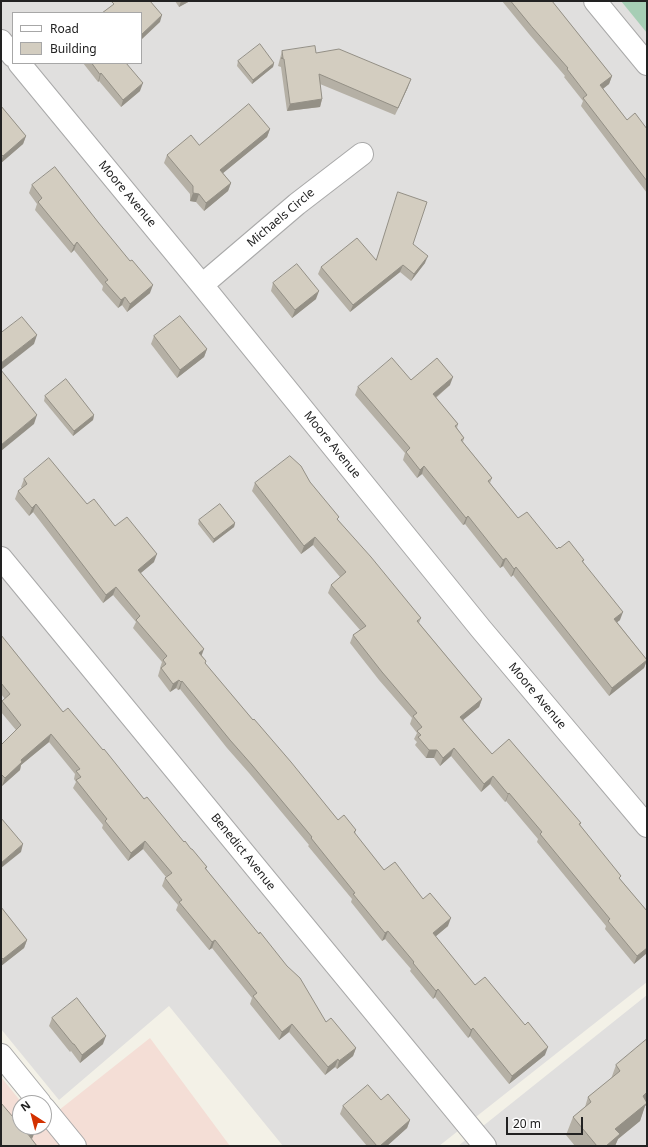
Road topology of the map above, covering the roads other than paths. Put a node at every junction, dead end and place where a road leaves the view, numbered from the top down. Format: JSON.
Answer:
{"nodes":[{"id":1,"x":595,"y":1,"type":"edge"},
{"id":2,"x":1,"y":41,"type":"edge"},
{"id":3,"x":12,"y":55,"type":"edge"},
{"id":4,"x":20,"y":64,"type":"edge"},
{"id":5,"x":647,"y":64,"type":"edge"},
{"id":6,"x":362,"y":154,"type":"dead end"},
{"id":7,"x":202,"y":285,"type":"junction"},
{"id":8,"x":1,"y":558,"type":"edge"},
{"id":9,"x":647,"y":826,"type":"edge"},
{"id":10,"x":1,"y":1055,"type":"edge"},
{"id":11,"x":34,"y":1095,"type":"edge"},
{"id":12,"x":52,"y":1118,"type":"edge"},
{"id":13,"x":75,"y":1146,"type":"edge"},
{"id":14,"x":485,"y":1146,"type":"edge"}],
"edges":[{"from":1,"to":5,"type":"street"},
{"from":2,"to":3,"type":"street"},
{"from":4,"to":7,"type":"street","name":"Moore Avenue"},
{"from":6,"to":7,"type":"street","name":"Michaels Circle"},
{"from":7,"to":9,"type":"street","name":"Moore Avenue"},
{"from":8,"to":14,"type":"street","name":"Benedict Avenue"},
{"from":10,"to":11,"type":"street"},
{"from":12,"to":13,"type":"street"}]}
